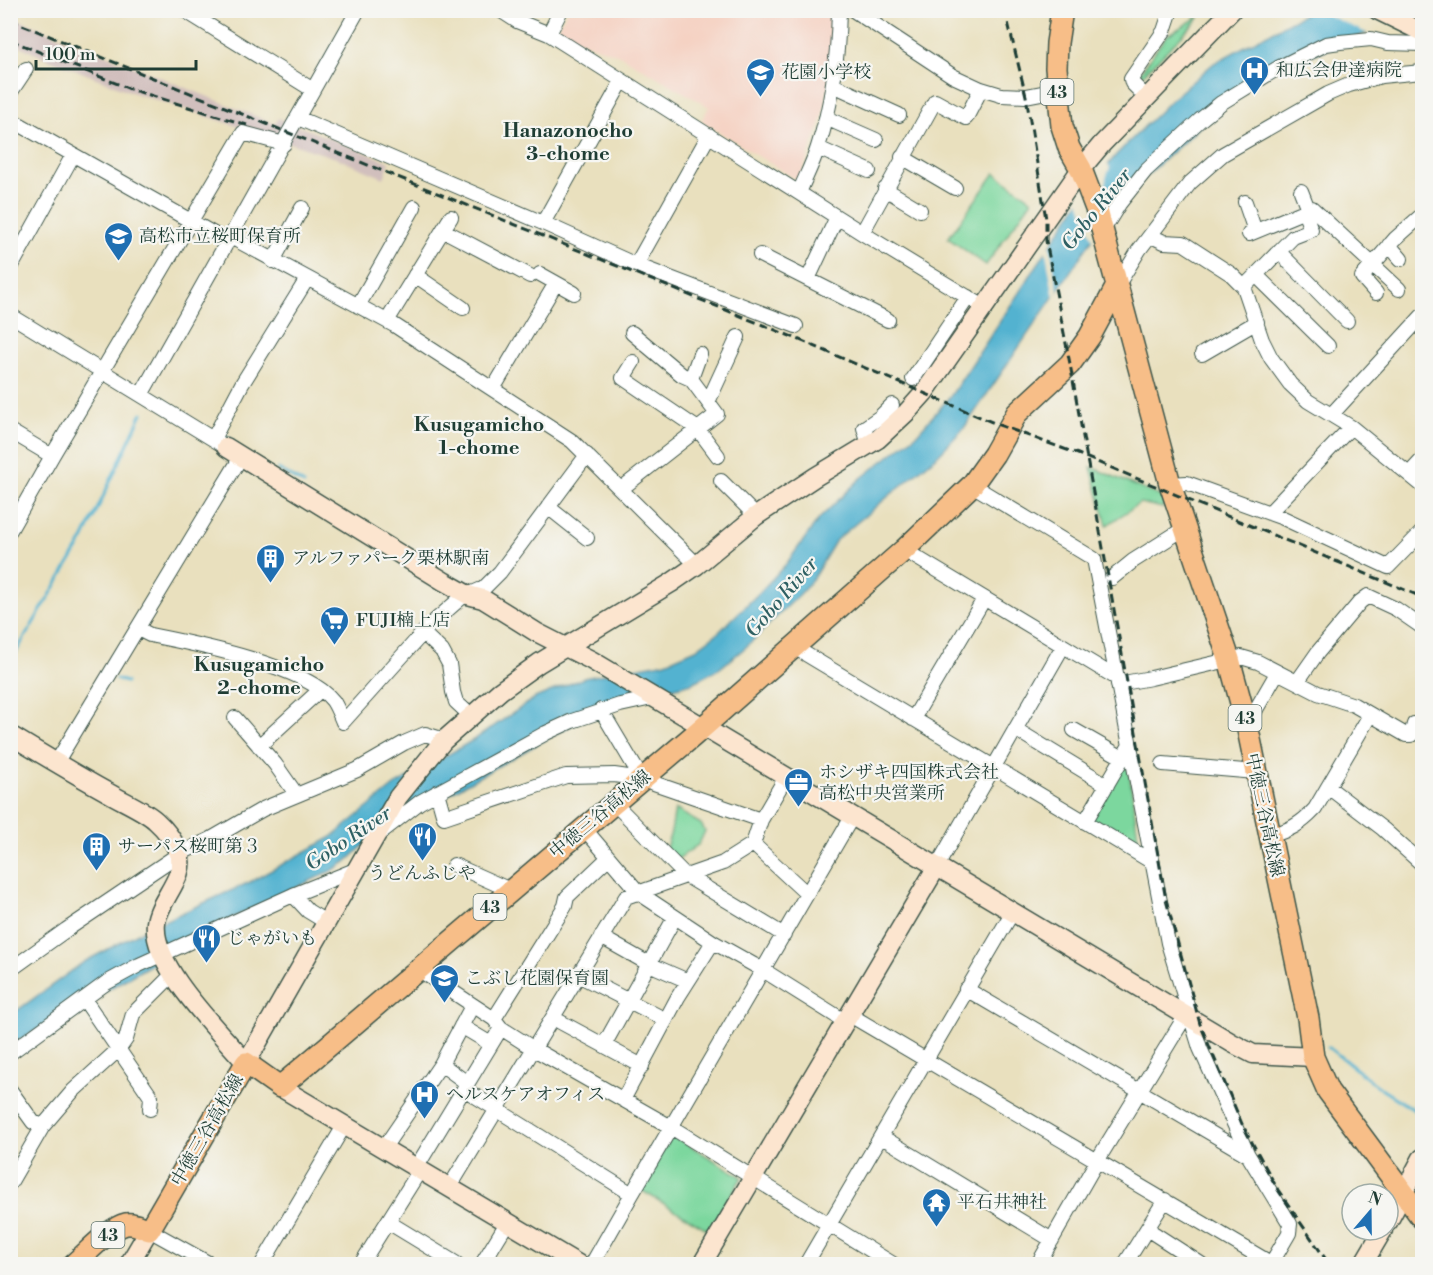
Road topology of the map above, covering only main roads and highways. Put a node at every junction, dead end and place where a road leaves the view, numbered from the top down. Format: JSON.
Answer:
{"nodes":[{"id":1,"x":1062,"y":10,"type":"edge"},
{"id":2,"x":1117,"y":286,"type":"junction"},
{"id":3,"x":1422,"y":1218,"type":"edge"},
{"id":4,"x":74,"y":1264,"type":"edge"}],
"edges":[{"from":1,"to":2,"type":"main road","name":"中徳三谷高松線","number":"43"},
{"from":2,"to":3,"type":"main road","name":"中徳三谷高松線","number":"43"},
{"from":2,"to":4,"type":"main road","name":"中徳三谷高松線","number":"43"}]}
